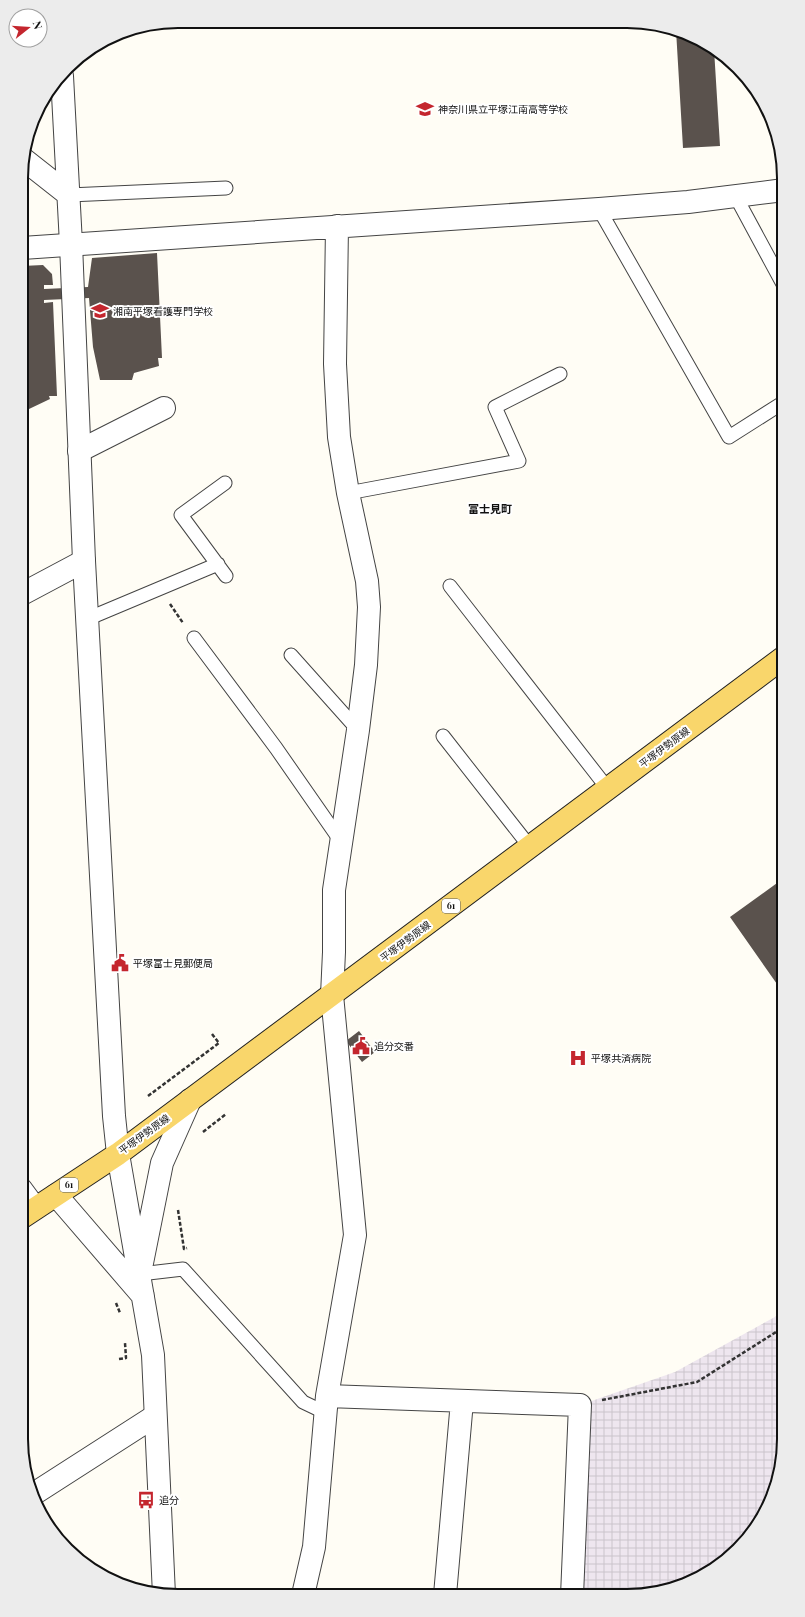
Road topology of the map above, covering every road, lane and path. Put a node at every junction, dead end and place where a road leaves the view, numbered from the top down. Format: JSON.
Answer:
{"nodes":[{"id":1,"x":62,"y":82,"type":"edge"},
{"id":2,"x":28,"y":163,"type":"edge"},
{"id":3,"x":226,"y":188,"type":"dead end"},
{"id":4,"x":777,"y":191,"type":"edge"},
{"id":5,"x":69,"y":195,"type":"junction"},
{"id":6,"x":736,"y":197,"type":"junction"},
{"id":7,"x":599,"y":209,"type":"junction"},
{"id":8,"x":337,"y":226,"type":"junction"},
{"id":9,"x":71,"y":244,"type":"junction"},
{"id":10,"x":28,"y":248,"type":"edge"},
{"id":11,"x":777,"y":273,"type":"edge"},
{"id":12,"x":560,"y":374,"type":"dead end"},
{"id":13,"x":777,"y":406,"type":"edge"},
{"id":14,"x":164,"y":408,"type":"dead end"},
{"id":15,"x":79,"y":451,"type":"junction"},
{"id":16,"x":225,"y":484,"type":"dead end"},
{"id":17,"x":348,"y":493,"type":"junction"},
{"id":18,"x":84,"y":561,"type":"junction"},
{"id":19,"x":218,"y":564,"type":"junction"},
{"id":20,"x":226,"y":576,"type":"dead end"},
{"id":21,"x":450,"y":586,"type":"dead end"},
{"id":22,"x":160,"y":588,"type":"junction"},
{"id":23,"x":28,"y":591,"type":"edge"},
{"id":24,"x":87,"y":619,"type":"junction"},
{"id":25,"x":194,"y":638,"type":"joint"},
{"id":26,"x":292,"y":655,"type":"dead end"},
{"id":27,"x":777,"y":662,"type":"edge"},
{"id":28,"x":358,"y":730,"type":"junction"},
{"id":29,"x":443,"y":736,"type":"dead end"},
{"id":30,"x":608,"y":789,"type":"junction"},
{"id":31,"x":340,"y":840,"type":"junction"},
{"id":32,"x":530,"y":847,"type":"junction"},
{"id":33,"x":332,"y":996,"type":"junction"},
{"id":34,"x":212,"y":1034,"type":"dead end"},
{"id":35,"x":148,"y":1096,"type":"dead end"},
{"id":36,"x":190,"y":1100,"type":"junction"},
{"id":37,"x":118,"y":1154,"type":"junction"},
{"id":38,"x":56,"y":1195,"type":"junction"},
{"id":39,"x":178,"y":1205,"type":"dead end"},
{"id":40,"x":28,"y":1213,"type":"edge"},
{"id":41,"x":188,"y":1248,"type":"dead end"},
{"id":42,"x":140,"y":1274,"type":"junction"},
{"id":43,"x":143,"y":1296,"type":"junction"},
{"id":44,"x":777,"y":1331,"type":"edge"},
{"id":45,"x":124,"y":1337,"type":"dead end"},
{"id":46,"x":119,"y":1360,"type":"dead end"},
{"id":47,"x":462,"y":1401,"type":"junction"},
{"id":48,"x":327,"y":1405,"type":"junction"},
{"id":49,"x":580,"y":1405,"type":"junction"},
{"id":50,"x":155,"y":1416,"type":"junction"},
{"id":51,"x":37,"y":1492,"type":"edge"},
{"id":52,"x":164,"y":1589,"type":"edge"},
{"id":53,"x":304,"y":1589,"type":"edge"},
{"id":54,"x":446,"y":1589,"type":"edge"},
{"id":55,"x":572,"y":1589,"type":"edge"}],
"edges":[{"from":1,"to":5,"type":"street"},
{"from":2,"to":5,"type":"street"},
{"from":3,"to":5,"type":"lane"},
{"from":4,"to":6,"type":"street"},
{"from":5,"to":9,"type":"street"},
{"from":6,"to":7,"type":"street"},
{"from":6,"to":11,"type":"lane"},
{"from":7,"to":8,"type":"street"},
{"from":7,"to":13,"type":"lane"},
{"from":8,"to":9,"type":"street"},
{"from":8,"to":17,"type":"street"},
{"from":9,"to":10,"type":"street"},
{"from":9,"to":15,"type":"street"},
{"from":12,"to":17,"type":"lane"},
{"from":14,"to":15,"type":"street"},
{"from":15,"to":18,"type":"street"},
{"from":16,"to":19,"type":"lane"},
{"from":17,"to":28,"type":"street"},
{"from":18,"to":23,"type":"street"},
{"from":18,"to":24,"type":"street"},
{"from":19,"to":20,"type":"lane"},
{"from":19,"to":22,"type":"lane"},
{"from":21,"to":30,"type":"lane"},
{"from":22,"to":24,"type":"lane"},
{"from":22,"to":25,"type":"path"},
{"from":24,"to":37,"type":"street"},
{"from":25,"to":31,"type":"lane"},
{"from":26,"to":28,"type":"lane"},
{"from":27,"to":30,"type":"main road","name":"平塚伊勢原線","number":"61"},
{"from":28,"to":31,"type":"street"},
{"from":29,"to":32,"type":"lane"},
{"from":30,"to":32,"type":"main road","name":"平塚伊勢原線","number":"61"},
{"from":31,"to":33,"type":"street"},
{"from":32,"to":33,"type":"main road","name":"平塚伊勢原線","number":"61"},
{"from":33,"to":36,"type":"main road","name":"平塚伊勢原線","number":"61"},
{"from":33,"to":48,"type":"street"},
{"from":34,"to":35,"type":"path"},
{"from":36,"to":37,"type":"main road","name":"平塚伊勢原線","number":"61"},
{"from":36,"to":42,"type":"street"},
{"from":37,"to":38,"type":"main road","name":"平塚伊勢原線","number":"61"},
{"from":37,"to":42,"type":"street"},
{"from":38,"to":40,"type":"main road","name":"平塚伊勢原線","number":"61"},
{"from":38,"to":43,"type":"street"},
{"from":39,"to":41,"type":"path"},
{"from":42,"to":43,"type":"street"},
{"from":42,"to":48,"type":"lane"},
{"from":43,"to":50,"type":"street"},
{"from":44,"to":49,"type":"path"},
{"from":45,"to":46,"type":"path"},
{"from":47,"to":48,"type":"street"},
{"from":47,"to":49,"type":"street"},
{"from":47,"to":54,"type":"street"},
{"from":48,"to":53,"type":"street"},
{"from":49,"to":55,"type":"street"},
{"from":50,"to":51,"type":"street"},
{"from":50,"to":52,"type":"street"}]}
